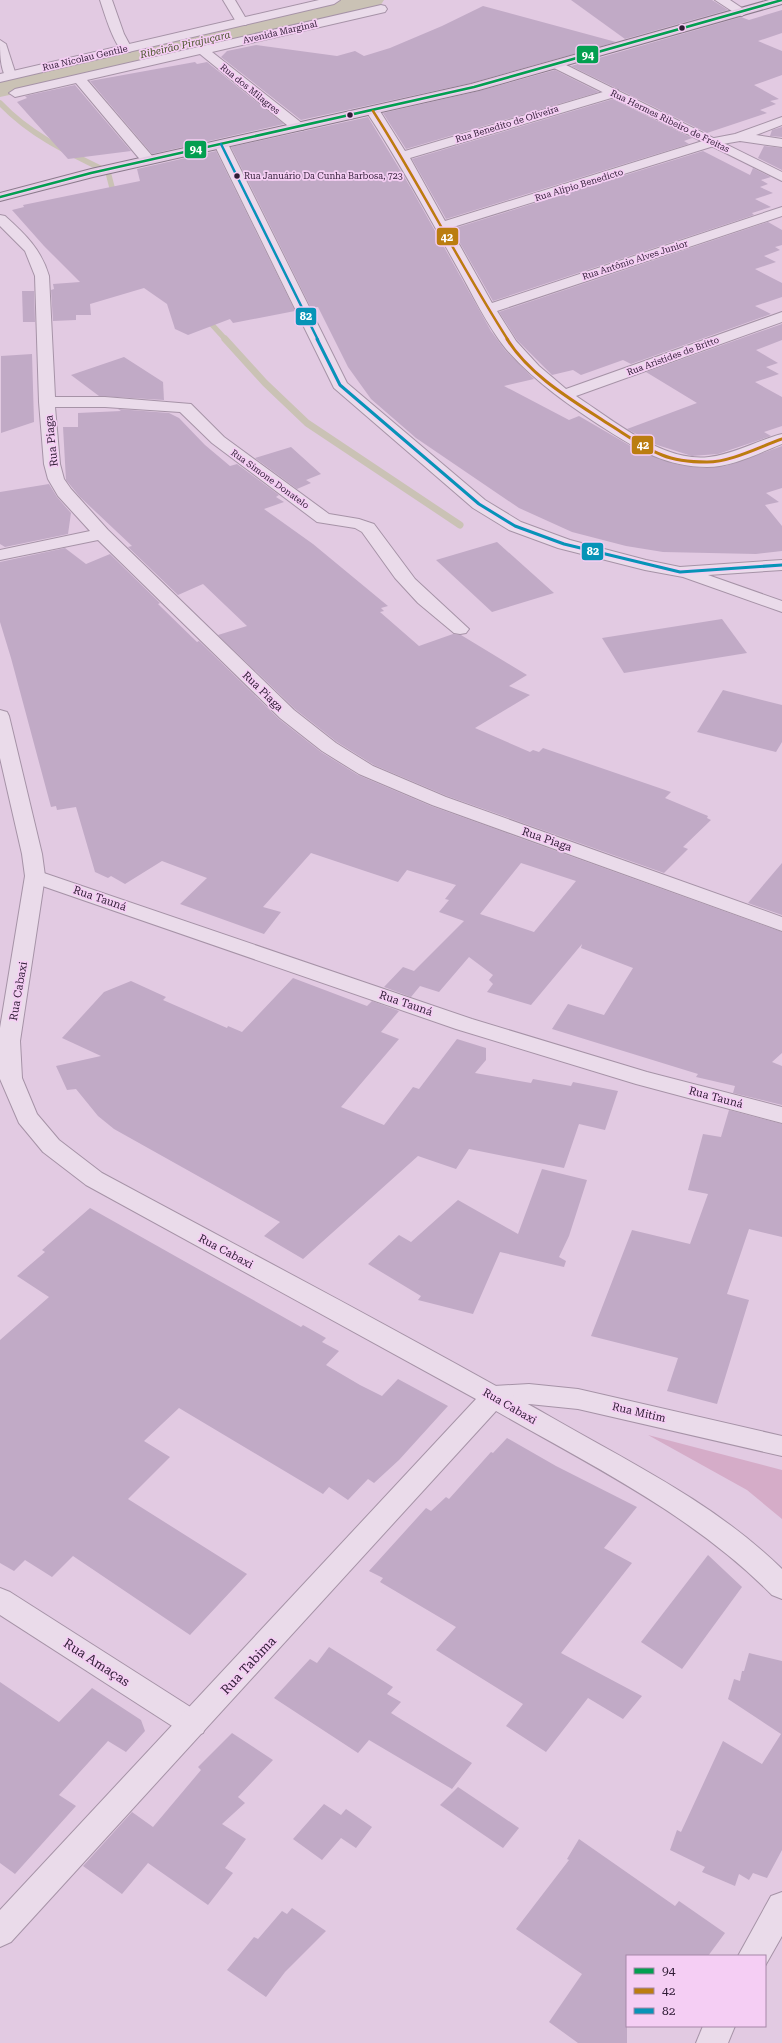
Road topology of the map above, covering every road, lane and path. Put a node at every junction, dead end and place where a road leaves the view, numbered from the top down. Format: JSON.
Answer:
{"nodes":[{"id":1,"x":106,"y":0,"type":"edge"},
{"id":2,"x":228,"y":0,"type":"edge"},
{"id":3,"x":334,"y":0,"type":"edge"},
{"id":4,"x":721,"y":0,"type":"edge"},
{"id":5,"x":782,"y":0,"type":"edge"},
{"id":6,"x":381,"y":9,"type":"dead end"},
{"id":7,"x":742,"y":12,"type":"junction"},
{"id":8,"x":242,"y":22,"type":"junction"},
{"id":9,"x":0,"y":44,"type":"edge"},
{"id":10,"x":126,"y":49,"type":"junction"},
{"id":11,"x":202,"y":50,"type":"junction"},
{"id":12,"x":558,"y":65,"type":"junction"},
{"id":13,"x":5,"y":76,"type":"edge"},
{"id":14,"x":79,"y":78,"type":"junction"},
{"id":15,"x":15,"y":93,"type":"dead end"},
{"id":16,"x":612,"y":93,"type":"junction"},
{"id":17,"x":373,"y":111,"type":"junction"},
{"id":18,"x":782,"y":121,"type":"edge"},
{"id":19,"x":298,"y":127,"type":"junction"},
{"id":20,"x":738,"y":137,"type":"junction"},
{"id":21,"x":714,"y":142,"type":"junction"},
{"id":22,"x":782,"y":142,"type":"edge"},
{"id":23,"x":221,"y":144,"type":"junction"},
{"id":24,"x":402,"y":156,"type":"junction"},
{"id":25,"x":148,"y":160,"type":"junction"},
{"id":26,"x":782,"y":176,"type":"edge"},
{"id":27,"x":0,"y":198,"type":"edge"},
{"id":28,"x":782,"y":212,"type":"edge"},
{"id":29,"x":0,"y":219,"type":"edge"},
{"id":30,"x":443,"y":226,"type":"junction"},
{"id":31,"x":488,"y":309,"type":"junction"},
{"id":32,"x":782,"y":317,"type":"edge"},
{"id":33,"x":564,"y":395,"type":"junction"},
{"id":34,"x":47,"y":402,"type":"junction"},
{"id":35,"x":782,"y":439,"type":"edge"},
{"id":36,"x":102,"y":534,"type":"junction"},
{"id":37,"x":0,"y":555,"type":"edge"},
{"id":38,"x":782,"y":565,"type":"edge"},
{"id":39,"x":680,"y":572,"type":"junction"},
{"id":40,"x":782,"y":607,"type":"edge"},
{"id":41,"x":460,"y":629,"type":"dead end"},
{"id":42,"x":0,"y":716,"type":"edge"},
{"id":43,"x":35,"y":876,"type":"junction"},
{"id":44,"x":782,"y":924,"type":"edge"},
{"id":45,"x":782,"y":1115,"type":"edge"},
{"id":46,"x":494,"y":1396,"type":"junction"},
{"id":47,"x":782,"y":1446,"type":"edge"},
{"id":48,"x":782,"y":1587,"type":"edge"},
{"id":49,"x":0,"y":1600,"type":"edge"},
{"id":50,"x":193,"y":1724,"type":"junction"},
{"id":51,"x":782,"y":1906,"type":"edge"},
{"id":52,"x":0,"y":1932,"type":"edge"},
{"id":53,"x":755,"y":1955,"type":"edge"},
{"id":54,"x":719,"y":2027,"type":"edge"},
{"id":55,"x":712,"y":2043,"type":"edge"}],
"edges":[{"from":1,"to":10,"type":"street"},
{"from":2,"to":8,"type":"street"},
{"from":3,"to":8,"type":"street","name":"Rua Nicolau Gentile"},
{"from":4,"to":7,"type":"street"},
{"from":5,"to":7,"type":"main road"},
{"from":6,"to":11,"type":"street","name":"Avenida Marginal"},
{"from":7,"to":12,"type":"main road"},
{"from":8,"to":10,"type":"street","name":"Rua Nicolau Gentile"},
{"from":9,"to":13,"type":"street"},
{"from":10,"to":13,"type":"street","name":"Rua Nicolau Gentile"},
{"from":11,"to":14,"type":"street","name":"Avenida Marginal"},
{"from":11,"to":19,"type":"street","name":"Rua dos Milagres"},
{"from":12,"to":16,"type":"street","name":"Rua Hermes Ribeiro de Freitas"},
{"from":12,"to":17,"type":"main road"},
{"from":14,"to":15,"type":"street","name":"Avenida Marginal"},
{"from":14,"to":25,"type":"street"},
{"from":16,"to":21,"type":"street","name":"Rua Hermes Ribeiro de Freitas"},
{"from":16,"to":24,"type":"street","name":"Rua Benedito de Oliveira"},
{"from":17,"to":19,"type":"main road"},
{"from":17,"to":24,"type":"street"},
{"from":18,"to":20,"type":"street"},
{"from":19,"to":23,"type":"main road"},
{"from":20,"to":21,"type":"street","name":"Rua Alípio Benedicto"},
{"from":20,"to":22,"type":"street"},
{"from":21,"to":26,"type":"street","name":"Rua Hermes Ribeiro de Freitas"},
{"from":21,"to":30,"type":"street","name":"Rua Alípio Benedicto"},
{"from":23,"to":25,"type":"main road"},
{"from":23,"to":39,"type":"street"},
{"from":24,"to":30,"type":"street"},
{"from":25,"to":27,"type":"main road"},
{"from":28,"to":31,"type":"street","name":"Rua Antônio Alves Junior"},
{"from":29,"to":34,"type":"street","name":"Rua Piaga"},
{"from":30,"to":31,"type":"street"},
{"from":31,"to":33,"type":"street"},
{"from":32,"to":33,"type":"street","name":"Rua Aristides de Britto"},
{"from":33,"to":35,"type":"street"},
{"from":34,"to":36,"type":"street","name":"Rua Piaga"},
{"from":34,"to":41,"type":"street","name":"Rua Simone Donatelo"},
{"from":36,"to":37,"type":"street"},
{"from":36,"to":44,"type":"street","name":"Rua Piaga"},
{"from":38,"to":39,"type":"street"},
{"from":39,"to":40,"type":"street"},
{"from":42,"to":43,"type":"street","name":"Rua Cabaxi"},
{"from":43,"to":45,"type":"street","name":"Rua Tauná"},
{"from":43,"to":46,"type":"street","name":"Rua Cabaxi"},
{"from":46,"to":47,"type":"street","name":"Rua Mitim"},
{"from":46,"to":48,"type":"street","name":"Rua Cabaxi"},
{"from":46,"to":50,"type":"street","name":"Rua Tabima"},
{"from":49,"to":50,"type":"street","name":"Rua Amaças"},
{"from":50,"to":52,"type":"street","name":"Rua Tabima"},
{"from":51,"to":53,"type":"street"},
{"from":54,"to":55,"type":"street"}]}
